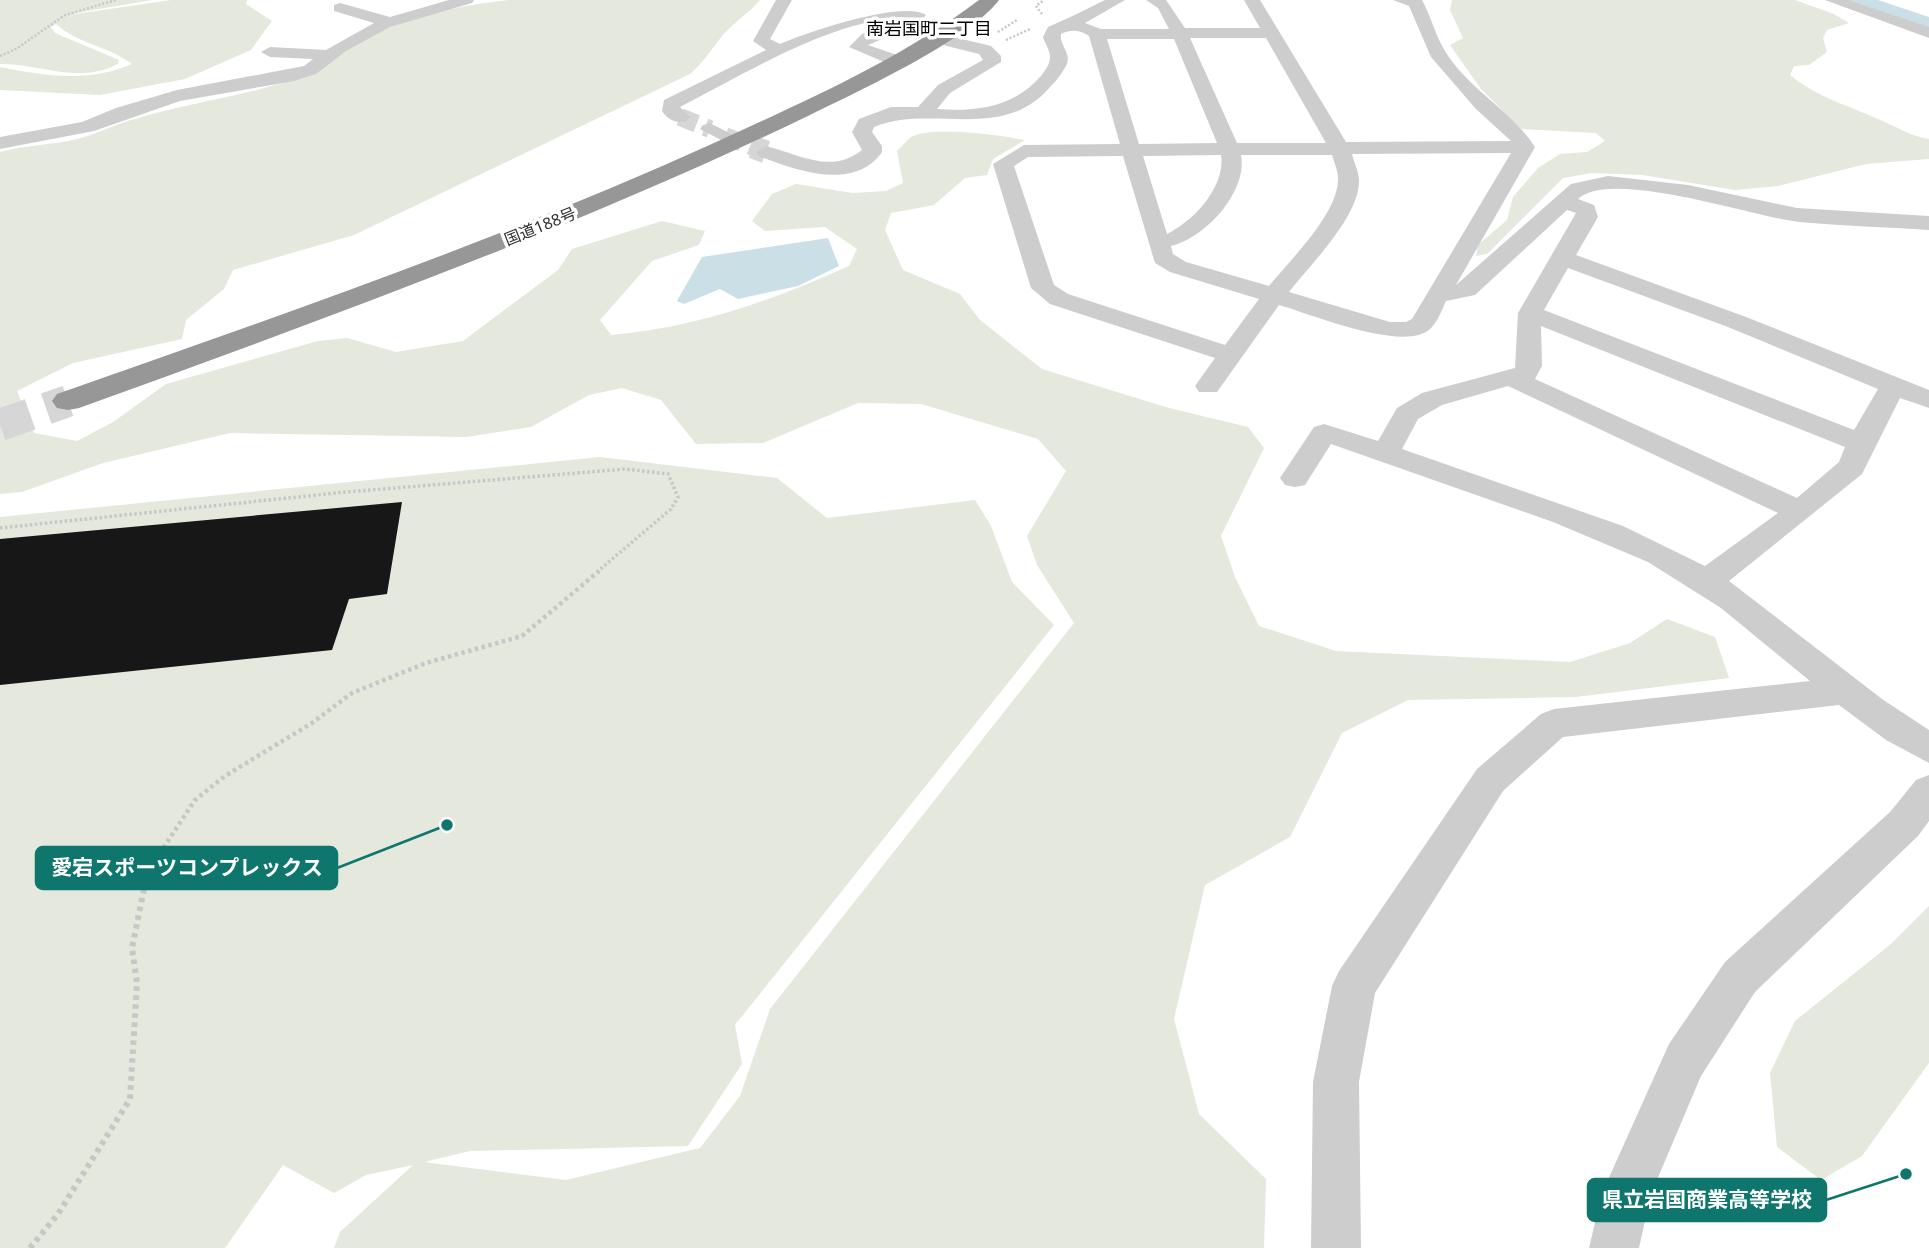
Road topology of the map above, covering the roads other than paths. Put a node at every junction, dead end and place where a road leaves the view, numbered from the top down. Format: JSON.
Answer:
{"nodes":[{"id":1,"x":407,"y":0,"type":"edge"},
{"id":2,"x":465,"y":0,"type":"edge"},
{"id":3,"x":784,"y":0,"type":"edge"},
{"id":4,"x":989,"y":0,"type":"edge"},
{"id":5,"x":1117,"y":0,"type":"edge"},
{"id":6,"x":1154,"y":0,"type":"edge"},
{"id":7,"x":1252,"y":0,"type":"edge"},
{"id":8,"x":1401,"y":0,"type":"edge"},
{"id":9,"x":1833,"y":0,"type":"edge"},
{"id":10,"x":1867,"y":0,"type":"edge"},
{"id":11,"x":340,"y":8,"type":"dead end"},
{"id":12,"x":433,"y":9,"type":"junction"},
{"id":13,"x":1929,"y":21,"type":"edge"},
{"id":14,"x":390,"y":22,"type":"junction"},
{"id":15,"x":1074,"y":25,"type":"junction"},
{"id":16,"x":1272,"y":33,"type":"junction"},
{"id":17,"x":1929,"y":33,"type":"edge"},
{"id":18,"x":1097,"y":34,"type":"junction"},
{"id":19,"x":1180,"y":34,"type":"junction"},
{"id":20,"x":937,"y":38,"type":"junction"},
{"id":21,"x":780,"y":50,"type":"junction"},
{"id":22,"x":270,"y":52,"type":"dead end"},
{"id":23,"x":330,"y":55,"type":"junction"},
{"id":24,"x":897,"y":61,"type":"junction"},
{"id":25,"x":923,"y":113,"type":"junction"},
{"id":26,"x":680,"y":117,"type":"dead end"},
{"id":27,"x":0,"y":144,"type":"edge"},
{"id":28,"x":1525,"y":147,"type":"junction"},
{"id":29,"x":1340,"y":149,"type":"junction"},
{"id":30,"x":1230,"y":150,"type":"junction"},
{"id":31,"x":1129,"y":151,"type":"junction"},
{"id":32,"x":766,"y":152,"type":"tunnel mouth"},
{"id":33,"x":1562,"y":200,"type":"junction"},
{"id":34,"x":1929,"y":223,"type":"edge"},
{"id":35,"x":1159,"y":242,"type":"junction"},
{"id":36,"x":1561,"y":258,"type":"junction"},
{"id":37,"x":1274,"y":295,"type":"junction"},
{"id":38,"x":1438,"y":296,"type":"junction"},
{"id":39,"x":1530,"y":313,"type":"junction"},
{"id":40,"x":1228,"y":354,"type":"junction"},
{"id":41,"x":1512,"y":378,"type":"junction"},
{"id":42,"x":1208,"y":386,"type":"dead end"},
{"id":43,"x":1897,"y":386,"type":"junction"},
{"id":44,"x":1929,"y":400,"type":"edge"},
{"id":45,"x":68,"y":401,"type":"tunnel mouth"},
{"id":46,"x":1861,"y":443,"type":"junction"},
{"id":47,"x":1386,"y":453,"type":"junction"},
{"id":48,"x":1295,"y":478,"type":"dead end"},
{"id":49,"x":1800,"y":511,"type":"junction"},
{"id":50,"x":1707,"y":581,"type":"junction"},
{"id":51,"x":1844,"y":691,"type":"junction"},
{"id":52,"x":1929,"y":748,"type":"edge"},
{"id":53,"x":1929,"y":791,"type":"edge"},
{"id":54,"x":1336,"y":1248,"type":"edge"},
{"id":55,"x":1614,"y":1248,"type":"edge"}],
"edges":[{"from":1,"to":12,"type":"street"},
{"from":2,"to":12,"type":"street"},
{"from":3,"to":21,"type":"street"},
{"from":4,"to":20,"type":"highway","name":"国道188号"},
{"from":5,"to":15,"type":"street"},
{"from":6,"to":19,"type":"street"},
{"from":7,"to":16,"type":"street"},
{"from":8,"to":28,"type":"street"},
{"from":9,"to":17,"type":"street"},
{"from":10,"to":13,"type":"street"},
{"from":11,"to":14,"type":"street"},
{"from":12,"to":14,"type":"street"},
{"from":14,"to":23,"type":"street"},
{"from":15,"to":18,"type":"street"},
{"from":15,"to":25,"type":"street"},
{"from":16,"to":19,"type":"street"},
{"from":16,"to":29,"type":"street"},
{"from":18,"to":19,"type":"street"},
{"from":18,"to":31,"type":"street"},
{"from":19,"to":30,"type":"street"},
{"from":20,"to":24,"type":"highway","name":"国道188号"},
{"from":20,"to":25,"type":"street"},
{"from":21,"to":24,"type":"street"},
{"from":21,"to":26,"type":"street"},
{"from":22,"to":23,"type":"street"},
{"from":23,"to":27,"type":"street"},
{"from":24,"to":45,"type":"highway","name":"国道188号"},
{"from":25,"to":32,"type":"street"},
{"from":28,"to":29,"type":"street"},
{"from":28,"to":38,"type":"street"},
{"from":29,"to":30,"type":"street"},
{"from":29,"to":37,"type":"street"},
{"from":30,"to":31,"type":"street"},
{"from":30,"to":35,"type":"street"},
{"from":31,"to":35,"type":"street"},
{"from":31,"to":40,"type":"street"},
{"from":33,"to":34,"type":"street"},
{"from":33,"to":36,"type":"street"},
{"from":33,"to":38,"type":"street"},
{"from":35,"to":37,"type":"street"},
{"from":36,"to":39,"type":"street"},
{"from":36,"to":43,"type":"street"},
{"from":37,"to":38,"type":"street"},
{"from":37,"to":40,"type":"street"},
{"from":39,"to":41,"type":"street"},
{"from":39,"to":46,"type":"street"},
{"from":40,"to":42,"type":"street"},
{"from":41,"to":47,"type":"street"},
{"from":41,"to":49,"type":"street"},
{"from":43,"to":44,"type":"street"},
{"from":43,"to":46,"type":"street"},
{"from":46,"to":49,"type":"street"},
{"from":47,"to":48,"type":"street"},
{"from":47,"to":50,"type":"street"},
{"from":49,"to":50,"type":"street"},
{"from":50,"to":51,"type":"street"},
{"from":51,"to":52,"type":"street"},
{"from":51,"to":54,"type":"street"},
{"from":53,"to":55,"type":"street"}]}
